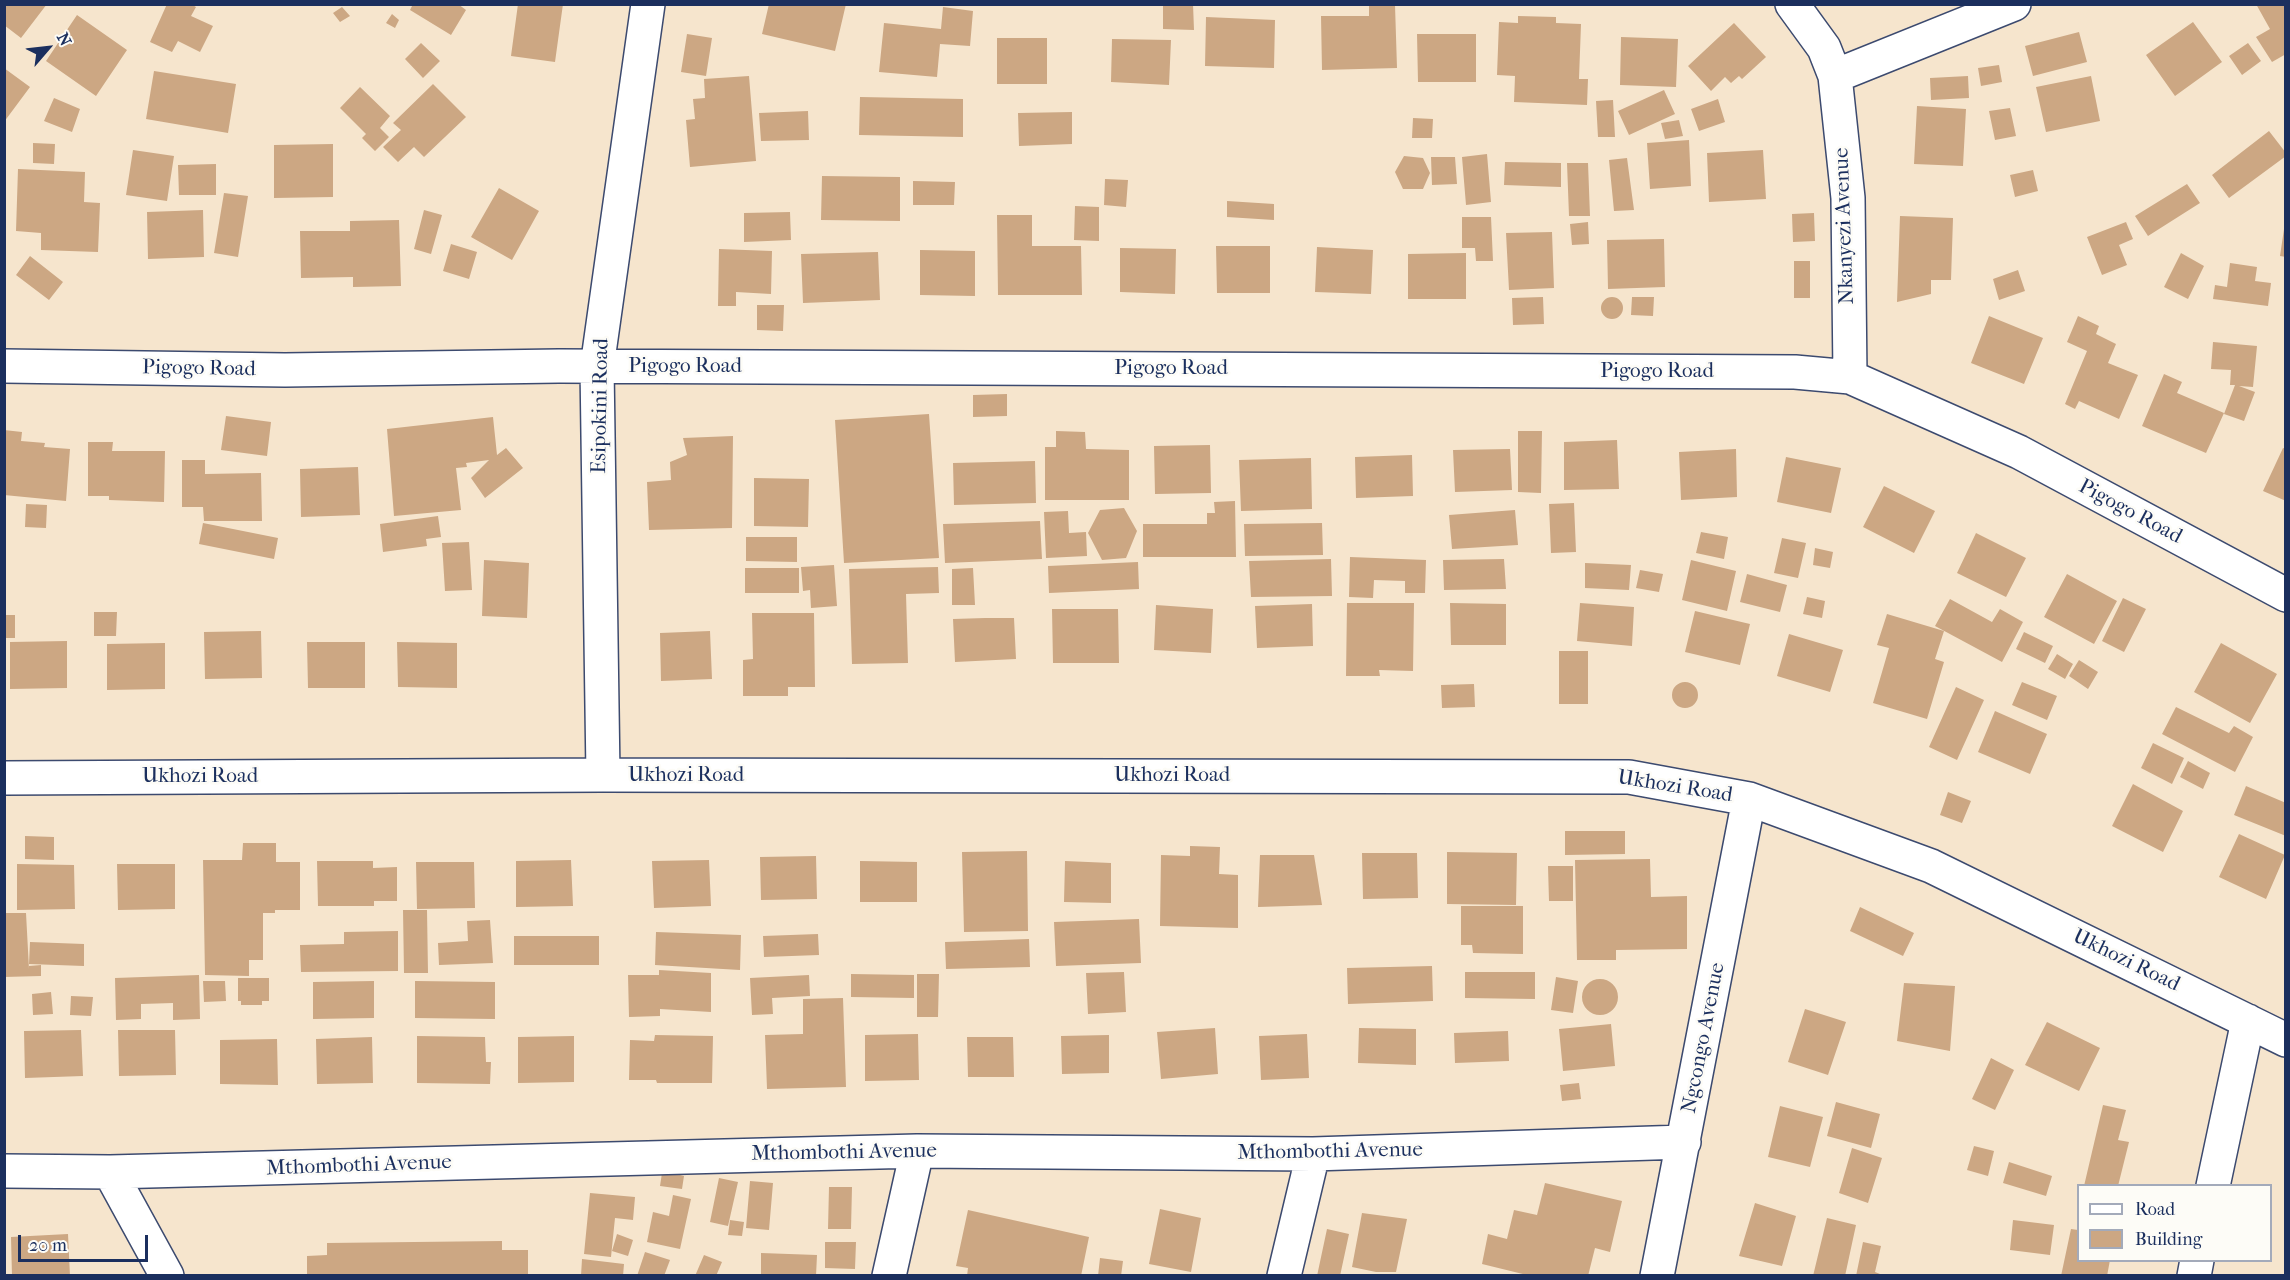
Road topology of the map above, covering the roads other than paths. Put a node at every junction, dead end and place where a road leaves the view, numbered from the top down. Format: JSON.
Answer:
{"nodes":[{"id":1,"x":648,"y":4,"type":"edge"},
{"id":2,"x":1792,"y":4,"type":"edge"},
{"id":3,"x":2014,"y":4,"type":"edge"},
{"id":4,"x":1835,"y":76,"type":"junction"},
{"id":5,"x":4,"y":366,"type":"edge"},
{"id":6,"x":597,"y":367,"type":"junction"},
{"id":7,"x":1850,"y":377,"type":"junction"},
{"id":8,"x":2286,"y":595,"type":"edge"},
{"id":9,"x":603,"y":776,"type":"junction"},
{"id":10,"x":4,"y":778,"type":"edge"},
{"id":11,"x":1749,"y":799,"type":"junction"},
{"id":12,"x":2248,"y":1021,"type":"junction"},
{"id":13,"x":2286,"y":1040,"type":"edge"},
{"id":14,"x":1684,"y":1142,"type":"junction"},
{"id":15,"x":917,"y":1151,"type":"junction"},
{"id":16,"x":1313,"y":1154,"type":"junction"},
{"id":17,"x":4,"y":1171,"type":"edge"},
{"id":18,"x":110,"y":1172,"type":"junction"},
{"id":19,"x":2213,"y":1184,"type":"edge"},
{"id":20,"x":167,"y":1275,"type":"edge"},
{"id":21,"x":889,"y":1275,"type":"edge"},
{"id":22,"x":1284,"y":1275,"type":"edge"},
{"id":23,"x":1657,"y":1275,"type":"edge"}],
"edges":[{"from":1,"to":6,"type":"street","name":"Esipokini Road"},
{"from":2,"to":4,"type":"street","name":"Nkanyezi Avenue"},
{"from":3,"to":4,"type":"street"},
{"from":4,"to":7,"type":"street","name":"Nkanyezi Avenue"},
{"from":5,"to":6,"type":"street","name":"Pigogo Road"},
{"from":6,"to":7,"type":"street","name":"Pigogo Road"},
{"from":6,"to":9,"type":"street","name":"Esipokini Road"},
{"from":7,"to":8,"type":"street","name":"Pigogo Road"},
{"from":9,"to":10,"type":"street","name":"Ukhozi Road"},
{"from":9,"to":11,"type":"street","name":"Ukhozi Road"},
{"from":11,"to":12,"type":"street","name":"Ukhozi Road"},
{"from":11,"to":14,"type":"street","name":"Ngcongo Avenue"},
{"from":12,"to":13,"type":"street","name":"Ukhozi Road"},
{"from":12,"to":19,"type":"street"},
{"from":14,"to":16,"type":"street","name":"Mthombothi Avenue"},
{"from":14,"to":23,"type":"street","name":"Ngcongo Avenue"},
{"from":15,"to":16,"type":"street","name":"Mthombothi Avenue"},
{"from":15,"to":18,"type":"street","name":"Mthombothi Avenue"},
{"from":15,"to":21,"type":"street"},
{"from":16,"to":22,"type":"street"},
{"from":17,"to":18,"type":"street","name":"Mthombothi Avenue"},
{"from":18,"to":20,"type":"street"}]}
